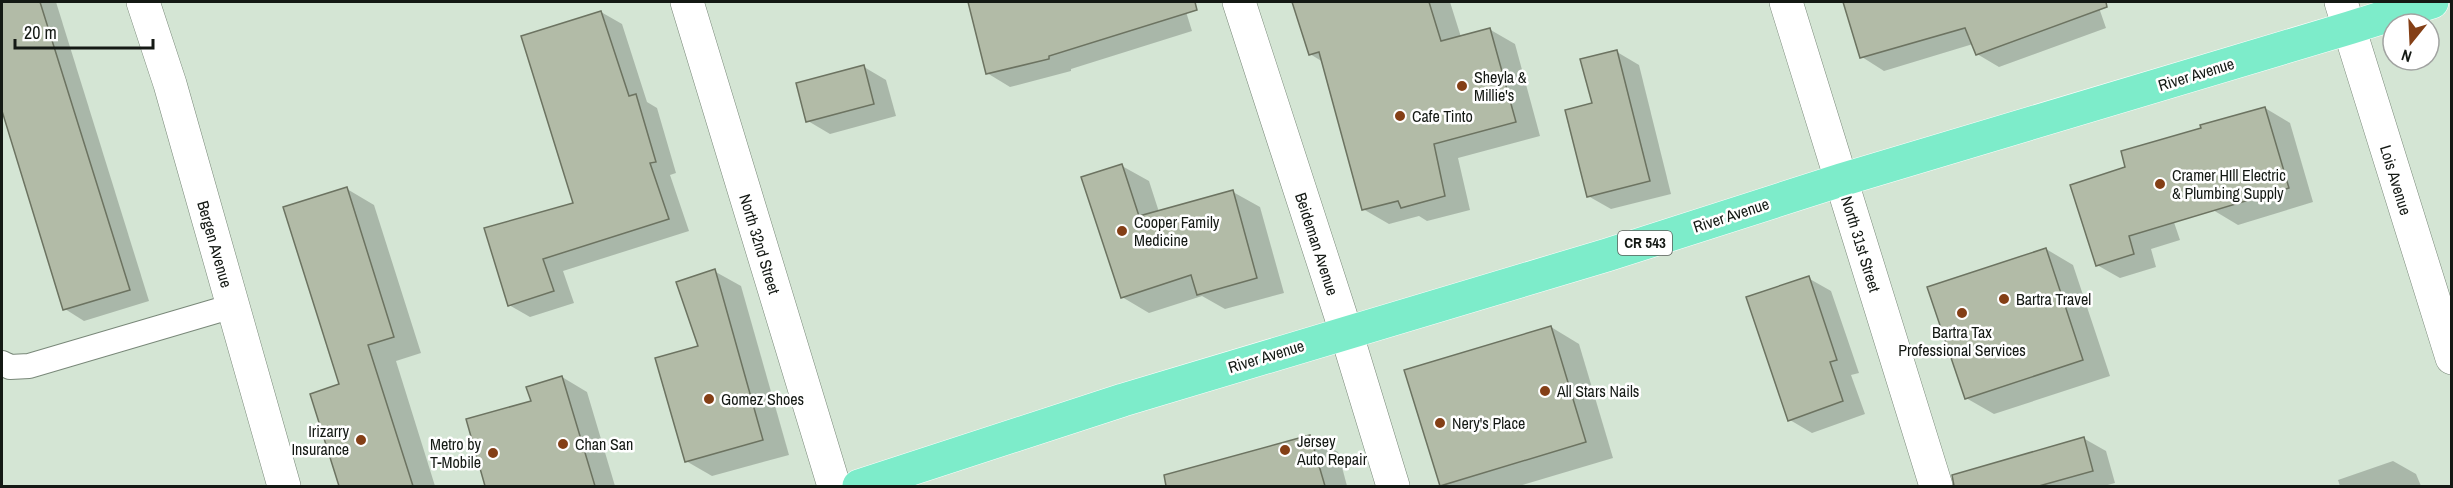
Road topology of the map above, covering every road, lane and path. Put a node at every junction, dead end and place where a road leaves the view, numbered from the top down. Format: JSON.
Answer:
{"nodes":[{"id":1,"x":143,"y":2,"type":"edge"},
{"id":2,"x":687,"y":2,"type":"edge"},
{"id":3,"x":1239,"y":2,"type":"edge"},
{"id":4,"x":1786,"y":2,"type":"edge"},
{"id":5,"x":2432,"y":2,"type":"edge"},
{"id":6,"x":2345,"y":15,"type":"edge"},
{"id":7,"x":1841,"y":180,"type":"junction"},
{"id":8,"x":232,"y":306,"type":"junction"},
{"id":9,"x":1346,"y":332,"type":"junction"},
{"id":10,"x":2451,"y":358,"type":"edge"},
{"id":11,"x":2,"y":363,"type":"edge"},
{"id":12,"x":284,"y":486,"type":"edge"},
{"id":13,"x":834,"y":486,"type":"edge"},
{"id":14,"x":859,"y":486,"type":"edge"},
{"id":15,"x":1393,"y":486,"type":"edge"},
{"id":16,"x":1936,"y":486,"type":"edge"}],
"edges":[{"from":1,"to":8,"type":"street","name":"Bergen Avenue"},
{"from":2,"to":13,"type":"street","name":"North 32nd Street"},
{"from":3,"to":9,"type":"street","name":"Beideman Avenue"},
{"from":4,"to":7,"type":"street","name":"North 31st Street"},
{"from":5,"to":6,"type":"main road","name":"River Avenue","number":"CR 543"},
{"from":6,"to":7,"type":"main road","name":"River Avenue","number":"CR 543"},
{"from":6,"to":10,"type":"street","name":"Lois Avenue"},
{"from":7,"to":9,"type":"main road","name":"River Avenue","number":"CR 543"},
{"from":7,"to":16,"type":"street","name":"North 31st Street"},
{"from":8,"to":11,"type":"lane"},
{"from":8,"to":12,"type":"street","name":"Bergen Avenue"},
{"from":9,"to":14,"type":"main road","name":"River Avenue","number":"CR 543"},
{"from":9,"to":15,"type":"street","name":"Beideman Avenue"}]}
